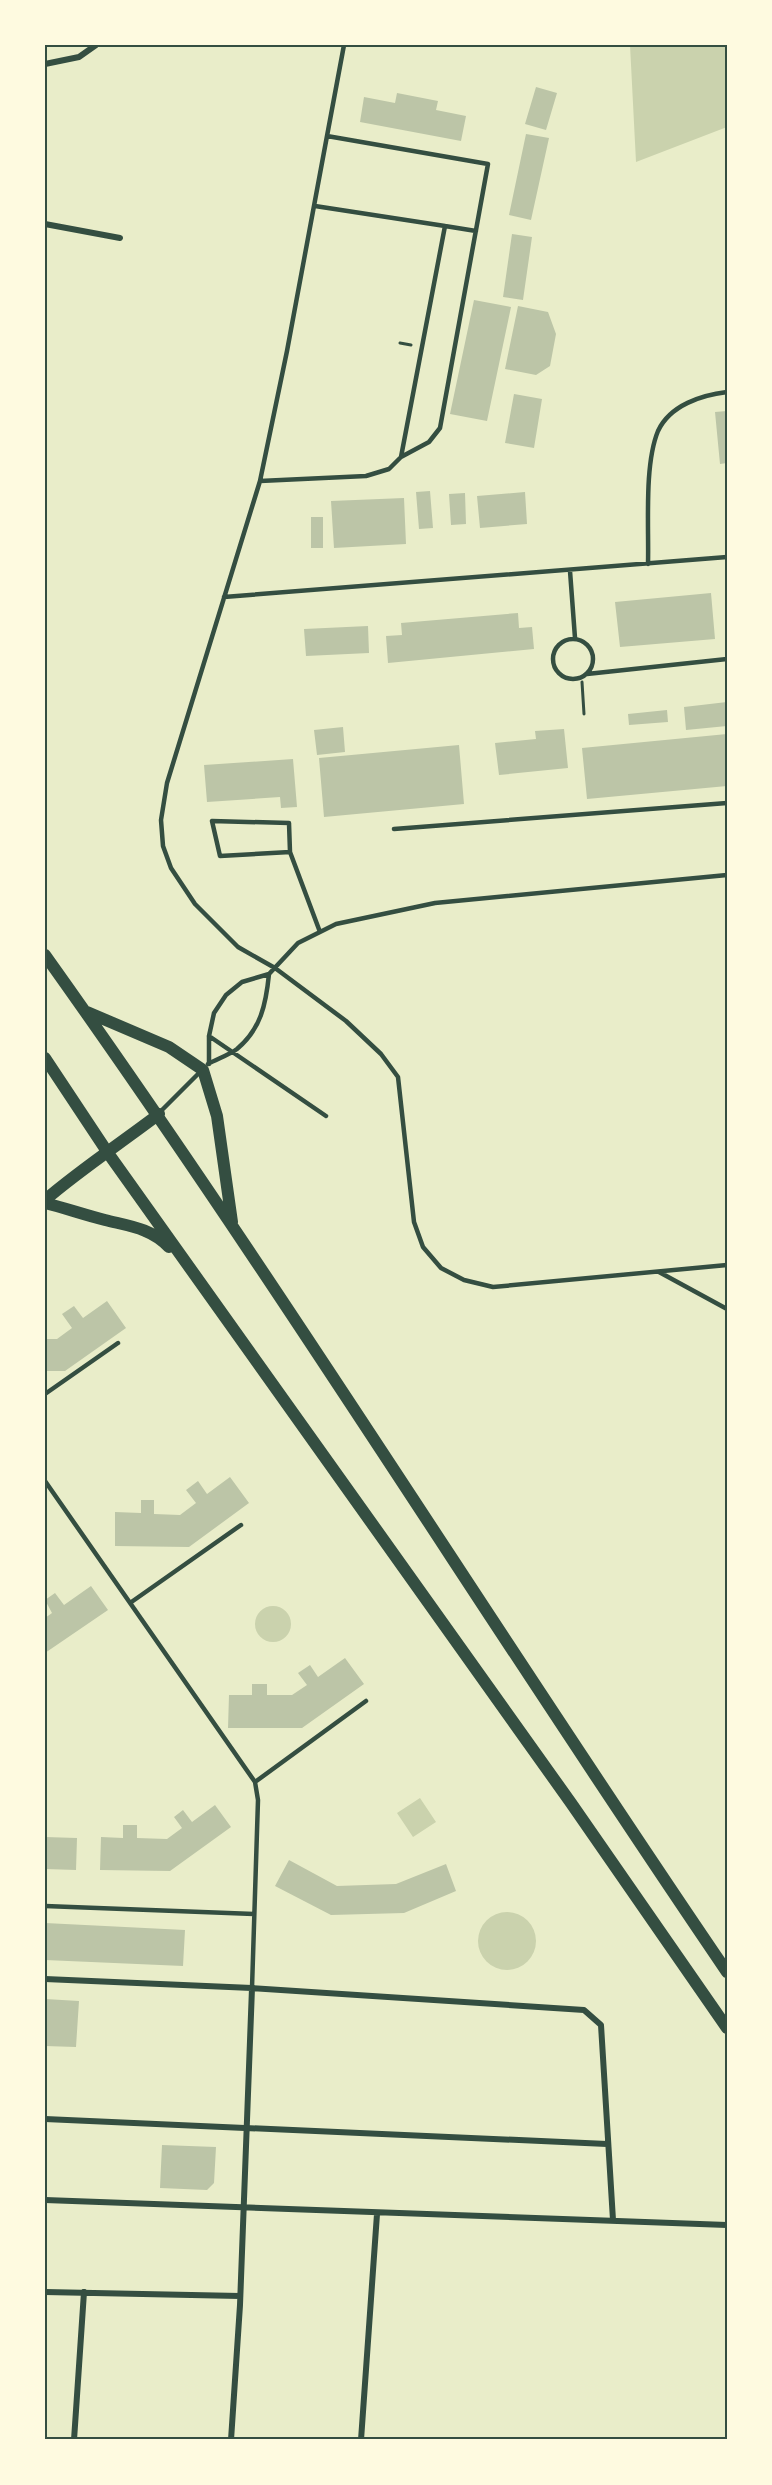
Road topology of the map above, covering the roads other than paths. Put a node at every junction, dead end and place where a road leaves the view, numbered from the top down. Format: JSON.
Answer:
{"nodes":[{"id":1,"x":96,"y":45,"type":"edge"},
{"id":2,"x":344,"y":45,"type":"edge"},
{"id":3,"x":45,"y":64,"type":"edge"},
{"id":4,"x":327,"y":136,"type":"junction"},
{"id":5,"x":315,"y":206,"type":"junction"},
{"id":6,"x":45,"y":224,"type":"edge"},
{"id":7,"x":445,"y":226,"type":"junction"},
{"id":8,"x":476,"y":231,"type":"junction"},
{"id":9,"x":120,"y":238,"type":"dead end"},
{"id":10,"x":725,"y":392,"type":"edge"},
{"id":11,"x":401,"y":457,"type":"junction"},
{"id":12,"x":260,"y":481,"type":"junction"},
{"id":13,"x":727,"y":556,"type":"edge"},
{"id":14,"x":648,"y":564,"type":"junction"},
{"id":15,"x":570,"y":571,"type":"junction"},
{"id":16,"x":225,"y":597,"type":"junction"},
{"id":17,"x":575,"y":638,"type":"junction"},
{"id":18,"x":727,"y":660,"type":"edge"},
{"id":19,"x":587,"y":674,"type":"junction"},
{"id":20,"x":727,"y":803,"type":"edge"},
{"id":21,"x":394,"y":829,"type":"dead end"},
{"id":22,"x":290,"y":852,"type":"junction"},
{"id":23,"x":727,"y":875,"type":"edge"},
{"id":24,"x":320,"y":932,"type":"junction"},
{"id":25,"x":45,"y":955,"type":"edge"},
{"id":26,"x":275,"y":968,"type":"junction"},
{"id":27,"x":269,"y":974,"type":"junction"},
{"id":28,"x":86,"y":1011,"type":"junction"},
{"id":29,"x":208,"y":1036,"type":"junction"},
{"id":30,"x":230,"y":1053,"type":"junction"},
{"id":31,"x":45,"y":1058,"type":"edge"},
{"id":32,"x":206,"y":1067,"type":"junction"},
{"id":33,"x":159,"y":1114,"type":"junction"},
{"id":34,"x":326,"y":1116,"type":"dead end"},
{"id":35,"x":108,"y":1153,"type":"junction"},
{"id":36,"x":45,"y":1202,"type":"edge"},
{"id":37,"x":234,"y":1228,"type":"junction"},
{"id":38,"x":727,"y":1265,"type":"edge"},
{"id":39,"x":193,"y":1270,"type":"junction"},
{"id":40,"x":659,"y":1272,"type":"junction"},
{"id":41,"x":727,"y":1309,"type":"edge"},
{"id":42,"x":118,"y":1343,"type":"dead end"},
{"id":43,"x":45,"y":1394,"type":"edge"},
{"id":44,"x":45,"y":1481,"type":"edge"},
{"id":45,"x":241,"y":1525,"type":"dead end"},
{"id":46,"x":130,"y":1603,"type":"junction"},
{"id":47,"x":366,"y":1701,"type":"dead end"},
{"id":48,"x":255,"y":1782,"type":"junction"},
{"id":49,"x":45,"y":1906,"type":"edge"},
{"id":50,"x":254,"y":1914,"type":"junction"},
{"id":51,"x":727,"y":1972,"type":"edge"},
{"id":52,"x":45,"y":1979,"type":"edge"},
{"id":53,"x":252,"y":1988,"type":"junction"},
{"id":54,"x":727,"y":2028,"type":"edge"},
{"id":55,"x":45,"y":2119,"type":"edge"},
{"id":56,"x":248,"y":2130,"type":"junction"},
{"id":57,"x":607,"y":2144,"type":"junction"},
{"id":58,"x":45,"y":2200,"type":"edge"},
{"id":59,"x":242,"y":2207,"type":"junction"},
{"id":60,"x":377,"y":2214,"type":"junction"},
{"id":61,"x":613,"y":2220,"type":"junction"},
{"id":62,"x":727,"y":2224,"type":"edge"},
{"id":63,"x":45,"y":2292,"type":"edge"},
{"id":64,"x":84,"y":2292,"type":"junction"},
{"id":65,"x":240,"y":2296,"type":"junction"},
{"id":66,"x":74,"y":2440,"type":"edge"},
{"id":67,"x":231,"y":2440,"type":"edge"},
{"id":68,"x":362,"y":2440,"type":"edge"}],
"edges":[{"from":1,"to":3,"type":"street"},
{"from":2,"to":4,"type":"lane"},
{"from":4,"to":5,"type":"lane"},
{"from":4,"to":8,"type":"lane"},
{"from":5,"to":7,"type":"lane"},
{"from":5,"to":12,"type":"lane"},
{"from":6,"to":9,"type":"street"},
{"from":7,"to":8,"type":"lane"},
{"from":7,"to":11,"type":"lane"},
{"from":8,"to":11,"type":"lane"},
{"from":10,"to":14,"type":"lane"},
{"from":11,"to":12,"type":"lane"},
{"from":12,"to":16,"type":"lane"},
{"from":13,"to":14,"type":"lane"},
{"from":14,"to":15,"type":"lane"},
{"from":15,"to":16,"type":"lane"},
{"from":15,"to":17,"type":"lane"},
{"from":16,"to":26,"type":"lane"},
{"from":17,"to":19,"type":"lane"},
{"from":17,"to":19,"type":"lane"},
{"from":18,"to":19,"type":"lane"},
{"from":20,"to":21,"type":"lane"},
{"from":22,"to":22,"type":"lane"},
{"from":22,"to":24,"type":"lane"},
{"from":23,"to":24,"type":"lane"},
{"from":24,"to":26,"type":"lane"},
{"from":25,"to":28,"type":"main road"},
{"from":26,"to":27,"type":"lane"},
{"from":26,"to":40,"type":"lane"},
{"from":27,"to":29,"type":"lane"},
{"from":27,"to":30,"type":"lane"},
{"from":28,"to":32,"type":"main road"},
{"from":28,"to":33,"type":"main road"},
{"from":29,"to":30,"type":"lane"},
{"from":29,"to":32,"type":"lane"},
{"from":30,"to":32,"type":"lane"},
{"from":30,"to":34,"type":"lane"},
{"from":31,"to":35,"type":"main road"},
{"from":32,"to":33,"type":"lane"},
{"from":32,"to":37,"type":"main road"},
{"from":33,"to":35,"type":"main road"},
{"from":33,"to":37,"type":"main road"},
{"from":35,"to":36,"type":"main road"},
{"from":35,"to":39,"type":"main road"},
{"from":36,"to":39,"type":"main road"},
{"from":37,"to":51,"type":"main road"},
{"from":38,"to":40,"type":"lane"},
{"from":39,"to":54,"type":"main road"},
{"from":40,"to":41,"type":"lane"},
{"from":42,"to":43,"type":"lane"},
{"from":44,"to":46,"type":"lane"},
{"from":45,"to":46,"type":"lane"},
{"from":46,"to":48,"type":"lane"},
{"from":47,"to":48,"type":"lane"},
{"from":48,"to":50,"type":"lane"},
{"from":49,"to":50,"type":"lane"},
{"from":50,"to":53,"type":"lane"},
{"from":52,"to":53,"type":"street"},
{"from":53,"to":56,"type":"street"},
{"from":53,"to":57,"type":"street"},
{"from":55,"to":56,"type":"street"},
{"from":56,"to":57,"type":"street"},
{"from":56,"to":59,"type":"street"},
{"from":57,"to":61,"type":"street"},
{"from":58,"to":59,"type":"street"},
{"from":59,"to":60,"type":"street"},
{"from":59,"to":65,"type":"street"},
{"from":60,"to":61,"type":"street"},
{"from":60,"to":68,"type":"street"},
{"from":61,"to":62,"type":"street"},
{"from":63,"to":64,"type":"street"},
{"from":64,"to":65,"type":"street"},
{"from":64,"to":66,"type":"street"},
{"from":65,"to":67,"type":"street"}]}
